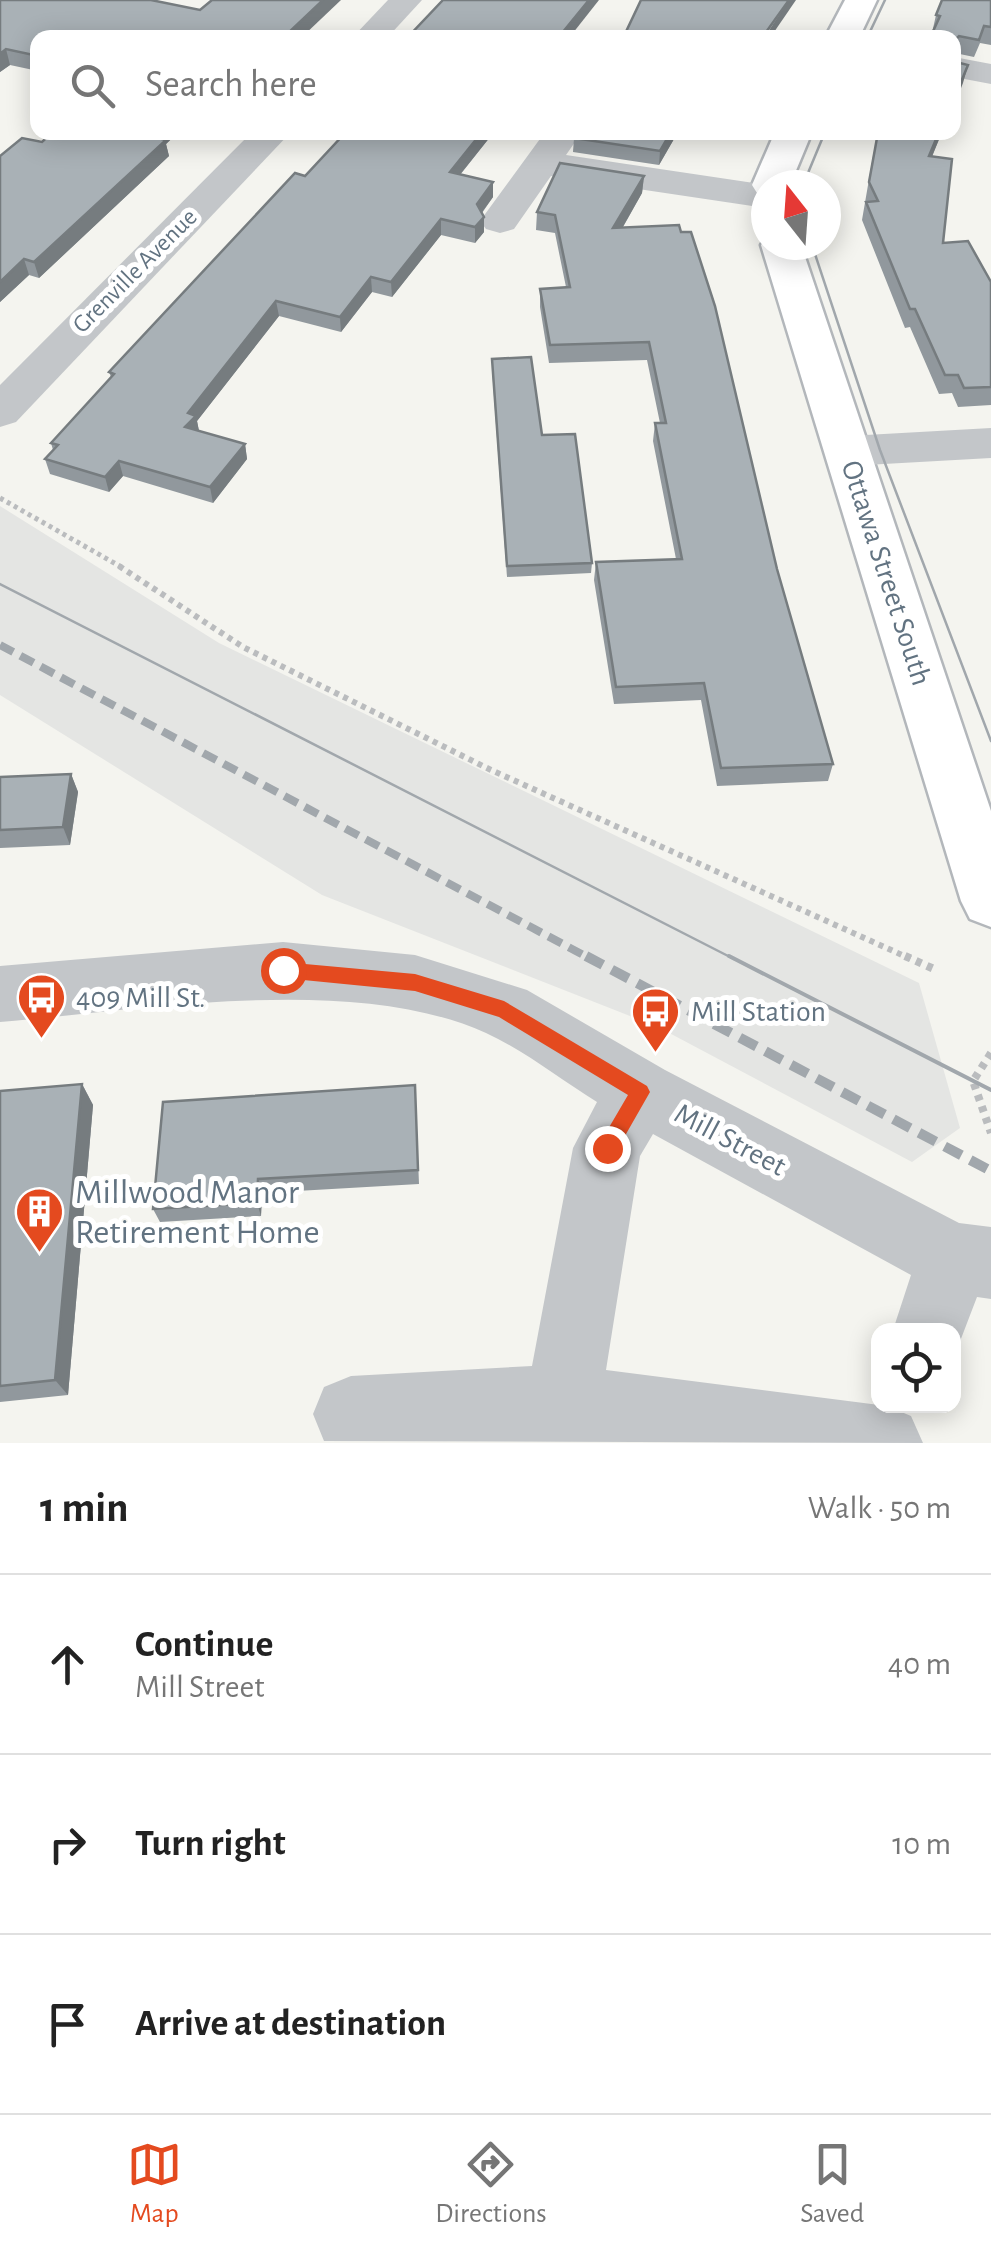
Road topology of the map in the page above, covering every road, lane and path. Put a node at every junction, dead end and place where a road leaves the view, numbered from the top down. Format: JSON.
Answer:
{"nodes":[{"id":1,"x":406,"y":0,"type":"edge"},
{"id":2,"x":861,"y":0,"type":"edge"},
{"id":3,"x":376,"y":30,"type":"edge"},
{"id":4,"x":846,"y":30,"type":"edge"},
{"id":5,"x":961,"y":68,"type":"edge"},
{"id":6,"x":991,"y":74,"type":"edge"},
{"id":7,"x":265,"y":140,"type":"edge"},
{"id":8,"x":791,"y":140,"type":"edge"},
{"id":9,"x":552,"y":148,"type":"edge"},
{"id":10,"x":778,"y":170,"type":"edge"},
{"id":11,"x":751,"y":193,"type":"edge"},
{"id":12,"x":500,"y":220,"type":"dead end"},
{"id":13,"x":786,"y":260,"type":"edge"},
{"id":14,"x":0,"y":412,"type":"edge"},
{"id":15,"x":991,"y":443,"type":"edge"},
{"id":16,"x":848,"y":451,"type":"junction"},
{"id":17,"x":0,"y":498,"type":"edge"},
{"id":18,"x":991,"y":901,"type":"edge"},
{"id":19,"x":934,"y":969,"type":"dead end"},
{"id":20,"x":0,"y":994,"type":"edge"},
{"id":21,"x":991,"y":1054,"type":"edge"},
{"id":22,"x":640,"y":1092,"type":"junction"},
{"id":23,"x":991,"y":1133,"type":"edge"},
{"id":24,"x":972,"y":1260,"type":"edge"},
{"id":25,"x":934,"y":1323,"type":"edge"},
{"id":26,"x":906,"y":1413,"type":"edge"},
{"id":27,"x":350,"y":1414,"type":"dead end"},
{"id":28,"x":566,"y":1423,"type":"edge"},
{"id":29,"x":884,"y":1443,"type":"edge"},
{"id":30,"x":896,"y":1443,"type":"edge"}],
"edges":[{"from":1,"to":3,"type":"street"},
{"from":2,"to":4,"type":"main road"},
{"from":5,"to":6,"type":"street"},
{"from":7,"to":14,"type":"street","name":"Grenville Avenue"},
{"from":8,"to":10,"type":"main road"},
{"from":9,"to":11,"type":"street"},
{"from":9,"to":12,"type":"street"},
{"from":13,"to":16,"type":"main road","name":"Ottawa Street South"},
{"from":15,"to":16,"type":"street"},
{"from":16,"to":18,"type":"main road","name":"Ottawa Street South"},
{"from":17,"to":19,"type":"path"},
{"from":20,"to":22,"type":"street","name":"Mill Street"},
{"from":21,"to":23,"type":"path"},
{"from":22,"to":24,"type":"street","name":"Mill Street"},
{"from":22,"to":28,"type":"street"},
{"from":24,"to":25,"type":"street"},
{"from":26,"to":30,"type":"street"},
{"from":27,"to":28,"type":"street"},
{"from":28,"to":29,"type":"street"}]}
